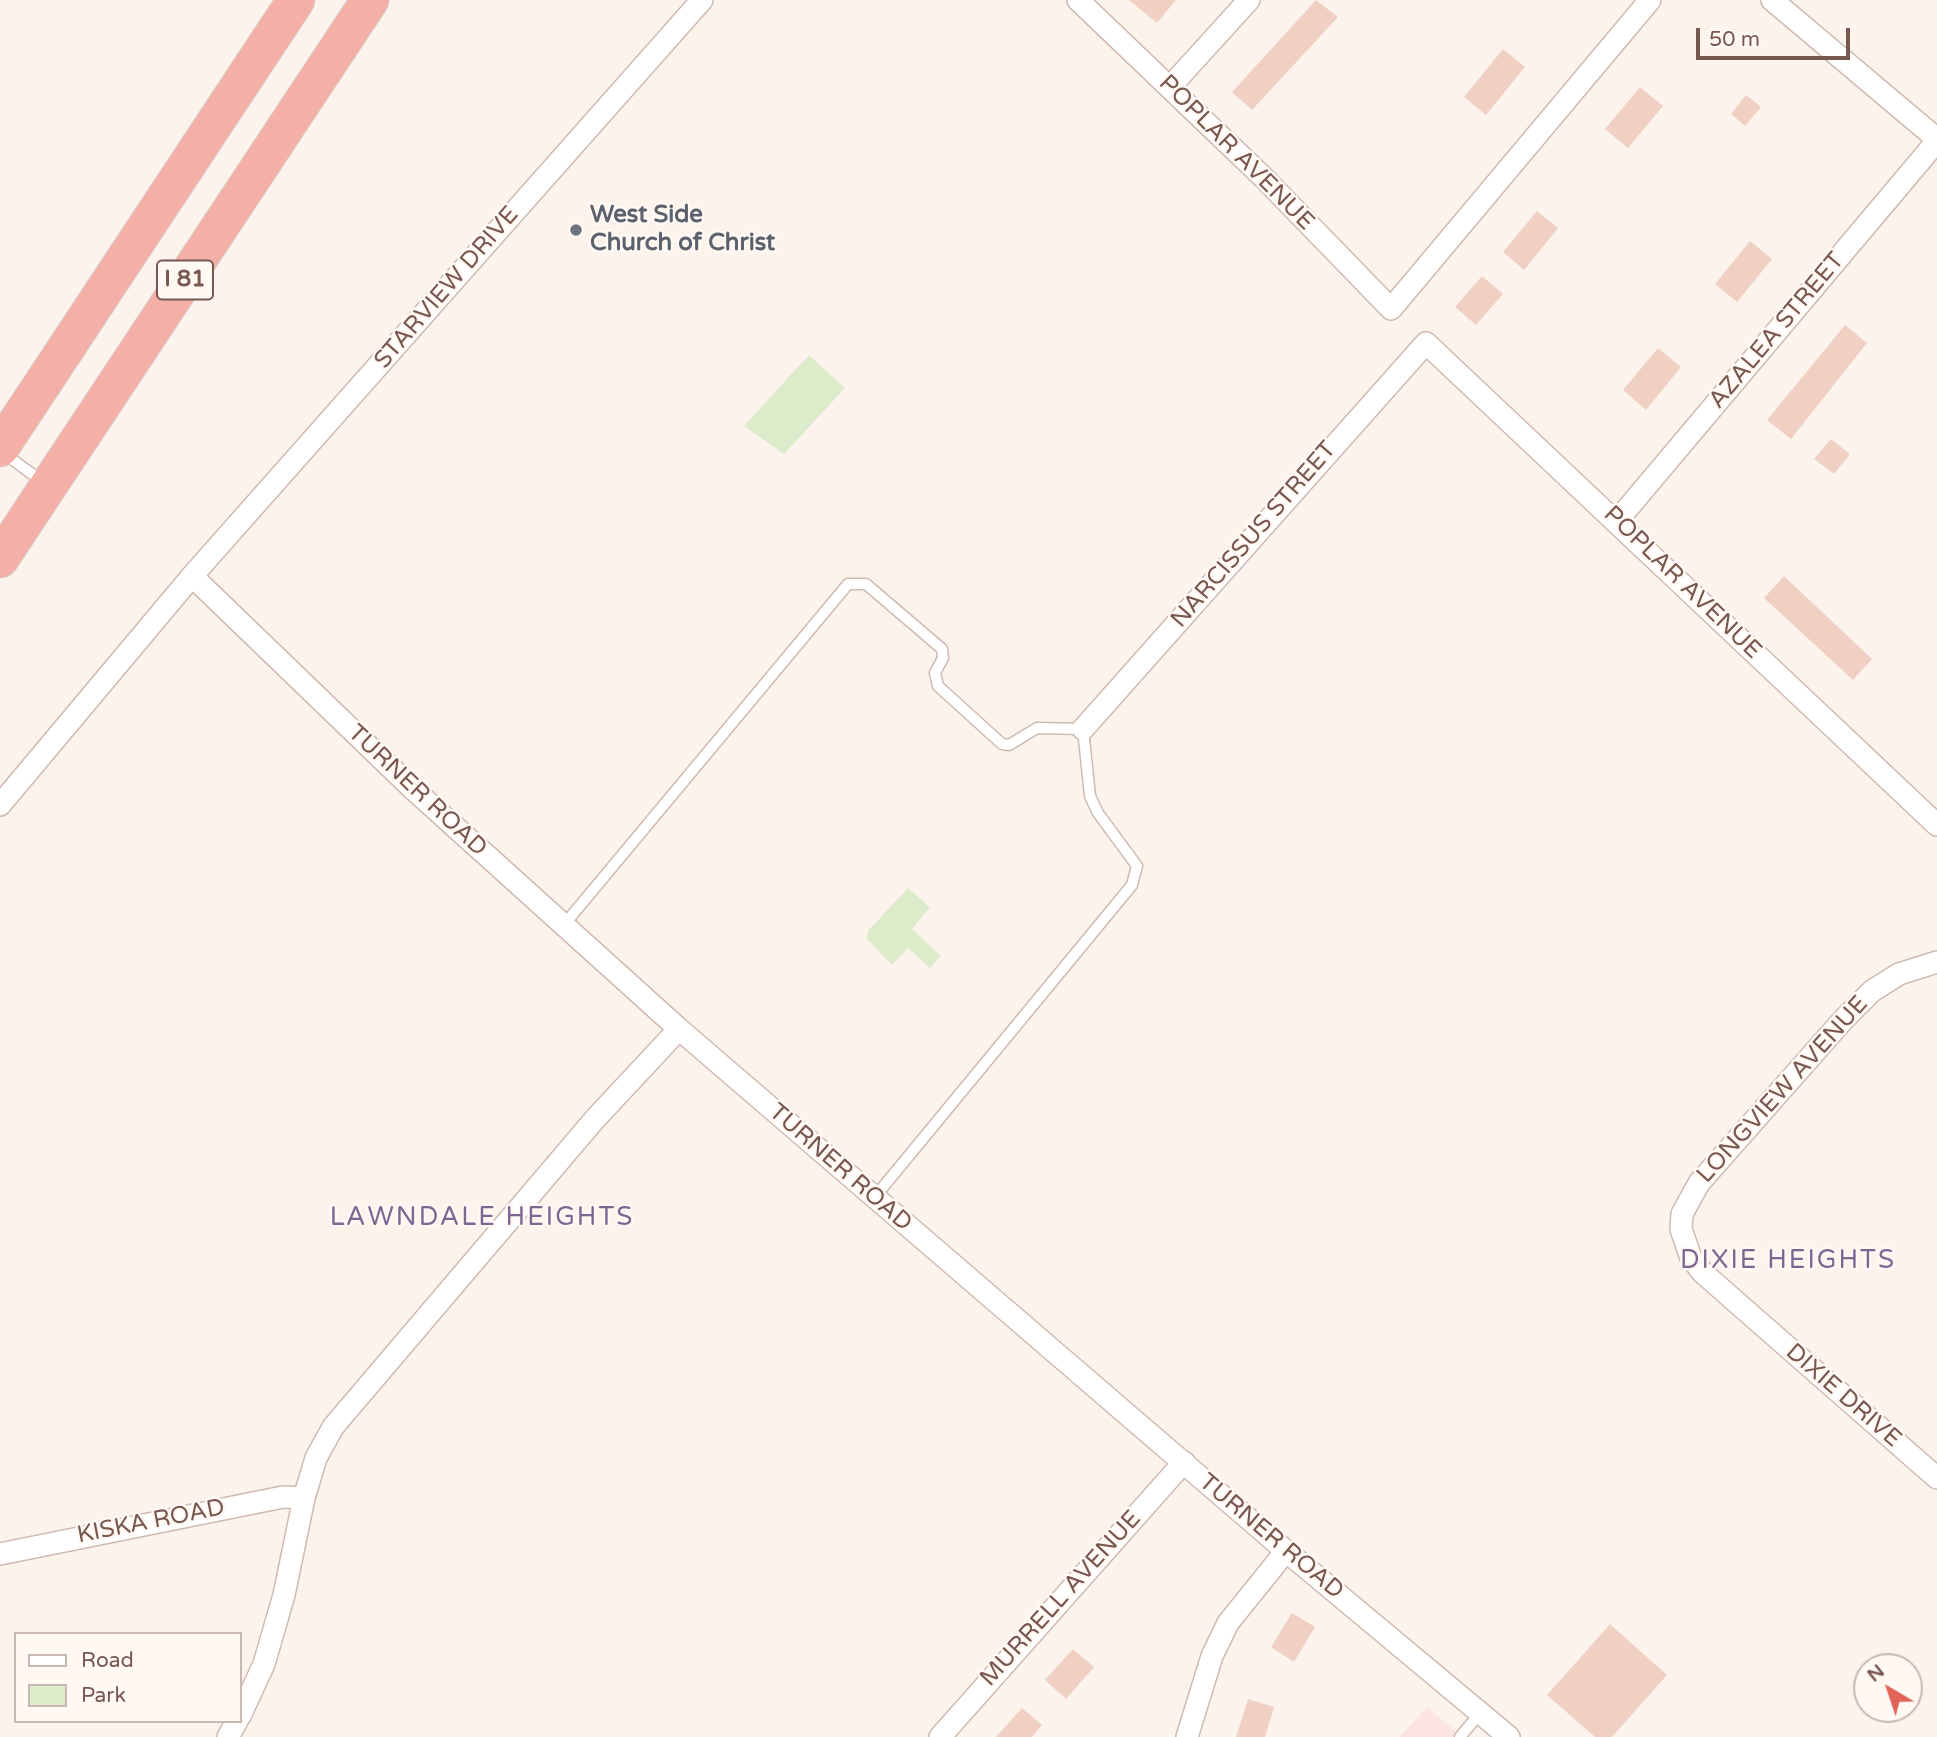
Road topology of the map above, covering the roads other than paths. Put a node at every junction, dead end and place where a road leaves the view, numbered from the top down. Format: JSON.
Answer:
{"nodes":[{"id":1,"x":296,"y":0,"type":"edge"},
{"id":2,"x":370,"y":0,"type":"edge"},
{"id":3,"x":702,"y":0,"type":"edge"},
{"id":4,"x":1078,"y":0,"type":"edge"},
{"id":5,"x":1249,"y":0,"type":"edge"},
{"id":6,"x":1650,"y":0,"type":"edge"},
{"id":7,"x":1772,"y":0,"type":"edge"},
{"id":8,"x":1170,"y":88,"type":"junction"},
{"id":9,"x":1937,"y":140,"type":"edge"},
{"id":10,"x":1426,"y":343,"type":"joint"},
{"id":11,"x":0,"y":449,"type":"edge"},
{"id":12,"x":48,"y":486,"type":"junction"},
{"id":13,"x":1617,"y":521,"type":"junction"},
{"id":14,"x":0,"y":559,"type":"edge"},
{"id":15,"x":192,"y":576,"type":"junction"},
{"id":16,"x":1083,"y":729,"type":"junction"},
{"id":17,"x":0,"y":805,"type":"edge"},
{"id":18,"x":1937,"y":825,"type":"edge"},
{"id":19,"x":563,"y":926,"type":"junction"},
{"id":20,"x":1937,"y":962,"type":"edge"},
{"id":21,"x":679,"y":1029,"type":"junction"},
{"id":22,"x":874,"y":1198,"type":"junction"},
{"id":23,"x":1750,"y":1314,"type":"joint"},
{"id":24,"x":1184,"y":1462,"type":"junction"},
{"id":25,"x":1937,"y":1478,"type":"edge"},
{"id":26,"x":304,"y":1498,"type":"junction"},
{"id":27,"x":1286,"y":1551,"type":"junction"},
{"id":28,"x":0,"y":1554,"type":"edge"},
{"id":29,"x":242,"y":1712,"type":"edge"},
{"id":30,"x":1480,"y":1713,"type":"junction"},
{"id":31,"x":940,"y":1737,"type":"edge"},
{"id":32,"x":1187,"y":1737,"type":"edge"},
{"id":33,"x":1460,"y":1737,"type":"edge"},
{"id":34,"x":1509,"y":1737,"type":"edge"}],
"edges":[{"from":1,"to":11,"type":"highway","number":"I 81"},
{"from":2,"to":12,"type":"highway","number":"I 81"},
{"from":3,"to":15,"type":"street","name":"STARVIEW DRIVE"},
{"from":4,"to":8,"type":"street","name":"POPLAR AVENUE"},
{"from":5,"to":8,"type":"street"},
{"from":6,"to":8,"type":"street","name":"POPLAR AVENUE"},
{"from":7,"to":9,"type":"street"},
{"from":9,"to":13,"type":"street","name":"AZALEA STREET"},
{"from":10,"to":13,"type":"street","name":"POPLAR AVENUE"},
{"from":10,"to":16,"type":"street","name":"NARCISSUS STREET"},
{"from":11,"to":12,"type":"lane"},
{"from":12,"to":14,"type":"highway","number":"I 81"},
{"from":13,"to":18,"type":"street","name":"POPLAR AVENUE"},
{"from":15,"to":17,"type":"street","name":"STARVIEW DRIVE"},
{"from":15,"to":19,"type":"street","name":"TURNER ROAD"},
{"from":16,"to":19,"type":"lane"},
{"from":16,"to":22,"type":"lane"},
{"from":19,"to":21,"type":"street","name":"TURNER ROAD"},
{"from":20,"to":23,"type":"street","name":"LONGVIEW AVENUE"},
{"from":21,"to":22,"type":"street","name":"TURNER ROAD"},
{"from":21,"to":26,"type":"street"},
{"from":22,"to":24,"type":"street","name":"TURNER ROAD"},
{"from":23,"to":25,"type":"street","name":"DIXIE DRIVE"},
{"from":24,"to":27,"type":"street","name":"TURNER ROAD"},
{"from":24,"to":31,"type":"street","name":"MURRELL AVENUE"},
{"from":26,"to":28,"type":"street","name":"KISKA ROAD"},
{"from":26,"to":29,"type":"street"},
{"from":27,"to":30,"type":"street","name":"TURNER ROAD"},
{"from":27,"to":32,"type":"street"},
{"from":30,"to":33,"type":"lane"},
{"from":30,"to":34,"type":"street","name":"TURNER ROAD"}]}
